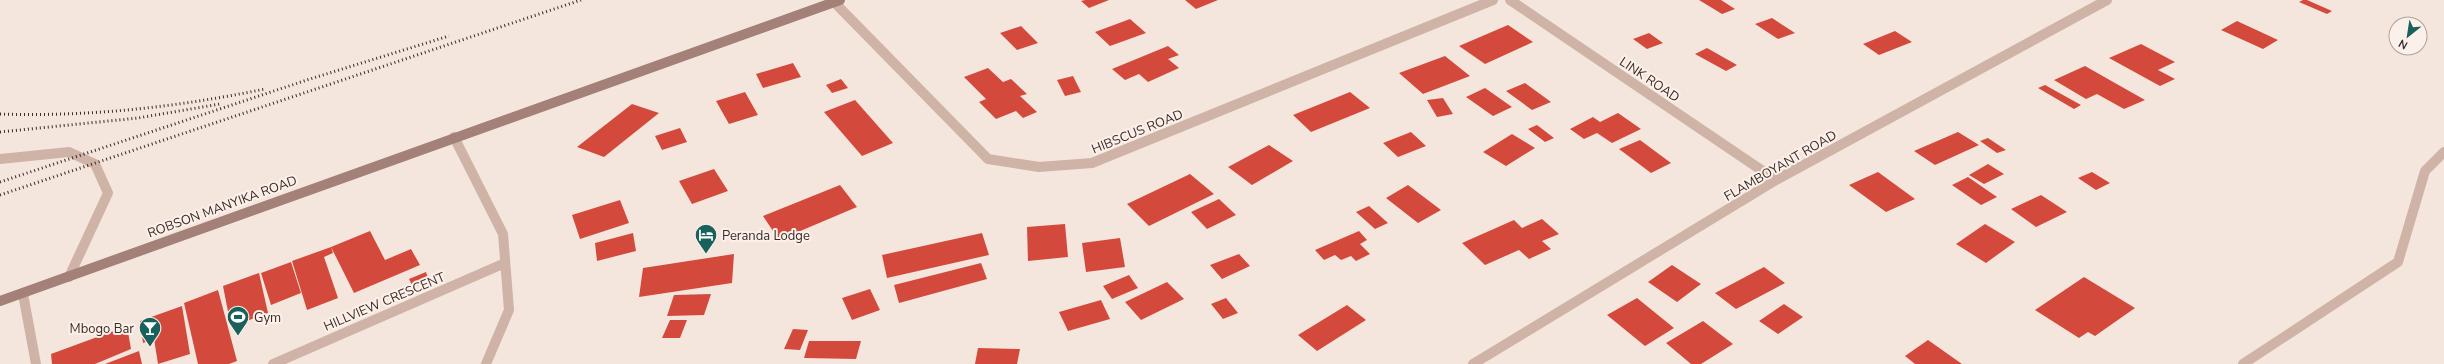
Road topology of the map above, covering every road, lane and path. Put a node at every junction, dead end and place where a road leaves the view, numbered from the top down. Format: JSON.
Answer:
{"nodes":[{"id":1,"x":1493,"y":0,"type":"edge"},
{"id":2,"x":1510,"y":0,"type":"edge"},
{"id":3,"x":2107,"y":0,"type":"edge"},
{"id":4,"x":837,"y":1,"type":"edge"},
{"id":5,"x":454,"y":137,"type":"junction"},
{"id":6,"x":2444,"y":152,"type":"edge"},
{"id":7,"x":43,"y":154,"type":"junction"},
{"id":8,"x":0,"y":159,"type":"edge"},
{"id":9,"x":0,"y":165,"type":"edge"},
{"id":10,"x":1776,"y":180,"type":"junction"},
{"id":11,"x":505,"y":263,"type":"junction"},
{"id":12,"x":69,"y":277,"type":"junction"},
{"id":13,"x":23,"y":294,"type":"junction"},
{"id":14,"x":0,"y":302,"type":"edge"},
{"id":15,"x":36,"y":364,"type":"edge"},
{"id":16,"x":273,"y":364,"type":"edge"},
{"id":17,"x":486,"y":364,"type":"edge"},
{"id":18,"x":1473,"y":364,"type":"edge"},
{"id":19,"x":2243,"y":364,"type":"edge"}],
"edges":[{"from":1,"to":4,"type":"street","name":"HIBSCUS ROAD"},
{"from":2,"to":10,"type":"street","name":"LINK ROAD"},
{"from":3,"to":10,"type":"street","name":"FLAMBOYANT ROAD"},
{"from":4,"to":5,"type":"street","name":"ROBSON MANYIKA ROAD"},
{"from":5,"to":11,"type":"street"},
{"from":5,"to":12,"type":"street","name":"ROBSON MANYIKA ROAD"},
{"from":6,"to":19,"type":"street"},
{"from":7,"to":8,"type":"street"},
{"from":7,"to":9,"type":"street"},
{"from":7,"to":12,"type":"street"},
{"from":10,"to":18,"type":"street","name":"FLAMBOYANT ROAD"},
{"from":11,"to":16,"type":"street","name":"HILLVIEW CRESCENT"},
{"from":11,"to":17,"type":"street"},
{"from":12,"to":13,"type":"street","name":"ROBSON MANYIKA ROAD"},
{"from":13,"to":14,"type":"street","name":"ROBSON MANYIKA ROAD"},
{"from":13,"to":15,"type":"street"}]}
